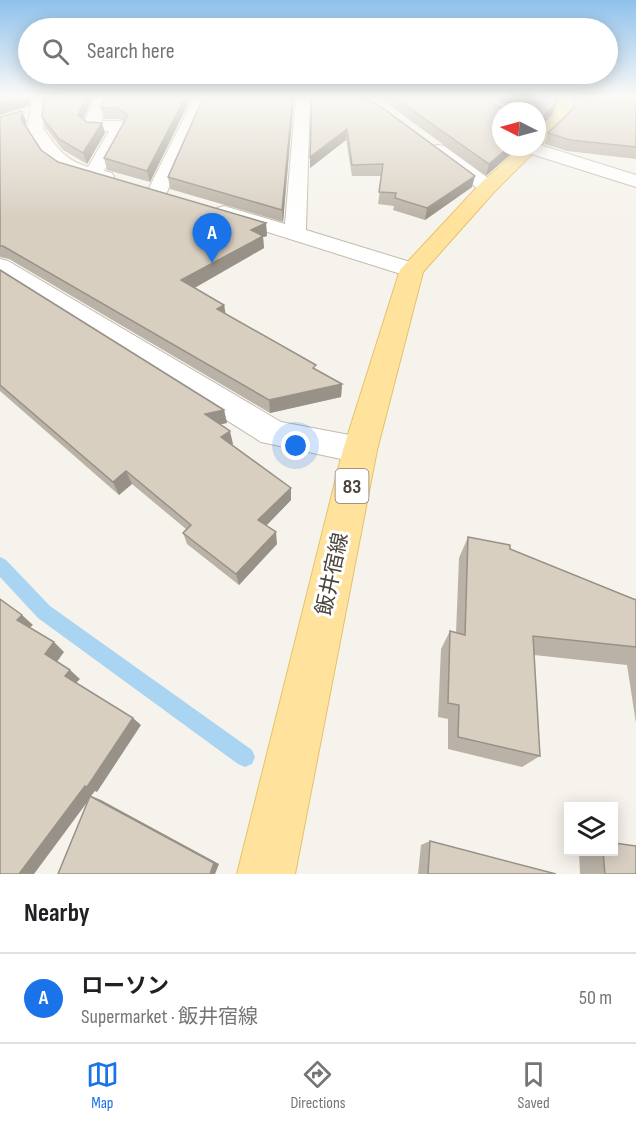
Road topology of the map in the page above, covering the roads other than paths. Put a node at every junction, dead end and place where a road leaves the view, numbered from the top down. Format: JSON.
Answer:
{"nodes":[{"id":1,"x":41,"y":137,"type":"edge"},
{"id":2,"x":114,"y":137,"type":"edge"},
{"id":3,"x":183,"y":137,"type":"edge"},
{"id":4,"x":301,"y":137,"type":"edge"},
{"id":5,"x":426,"y":141,"type":"edge"},
{"id":6,"x":546,"y":146,"type":"edge"},
{"id":7,"x":521,"y":156,"type":"edge"},
{"id":8,"x":93,"y":174,"type":"junction"},
{"id":9,"x":636,"y":181,"type":"edge"},
{"id":10,"x":488,"y":187,"type":"junction"},
{"id":11,"x":157,"y":192,"type":"junction"},
{"id":12,"x":180,"y":199,"type":"edge"},
{"id":13,"x":203,"y":206,"type":"edge"},
{"id":14,"x":295,"y":233,"type":"junction"},
{"id":15,"x":0,"y":266,"type":"edge"},
{"id":16,"x":412,"y":270,"type":"junction"},
{"id":17,"x":360,"y":450,"type":"junction"},
{"id":18,"x":266,"y":874,"type":"edge"}],
"edges":[{"from":1,"to":8,"type":"street"},
{"from":2,"to":8,"type":"street"},
{"from":3,"to":11,"type":"street"},
{"from":4,"to":14,"type":"street"},
{"from":5,"to":10,"type":"street"},
{"from":6,"to":9,"type":"street"},
{"from":7,"to":10,"type":"main road","name":"飯井宿線","number":"83"},
{"from":8,"to":11,"type":"street"},
{"from":10,"to":16,"type":"main road","name":"飯井宿線","number":"83"},
{"from":11,"to":12,"type":"street"},
{"from":13,"to":14,"type":"street"},
{"from":14,"to":16,"type":"street"},
{"from":15,"to":17,"type":"street"},
{"from":16,"to":17,"type":"main road","name":"飯井宿線","number":"83"},
{"from":17,"to":18,"type":"main road","name":"飯井宿線","number":"83"}]}
